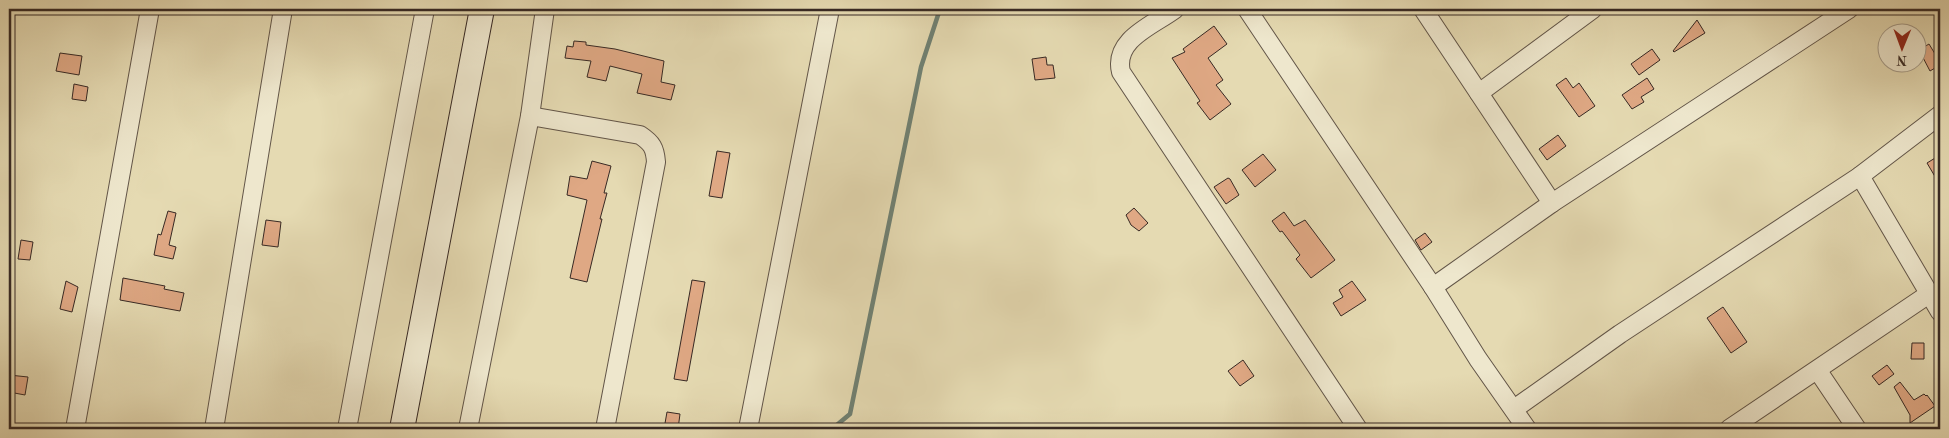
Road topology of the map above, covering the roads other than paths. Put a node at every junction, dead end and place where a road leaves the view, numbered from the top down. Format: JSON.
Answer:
{"nodes":[{"id":1,"x":150,"y":9,"type":"edge"},
{"id":2,"x":283,"y":9,"type":"edge"},
{"id":3,"x":425,"y":9,"type":"edge"},
{"id":4,"x":482,"y":9,"type":"edge"},
{"id":5,"x":545,"y":9,"type":"edge"},
{"id":6,"x":830,"y":9,"type":"edge"},
{"id":7,"x":1175,"y":9,"type":"edge"},
{"id":8,"x":1247,"y":9,"type":"edge"},
{"id":9,"x":1422,"y":9,"type":"edge"},
{"id":10,"x":1849,"y":9,"type":"edge"},
{"id":11,"x":1585,"y":11,"type":"edge"},
{"id":12,"x":1479,"y":93,"type":"junction"},
{"id":13,"x":1940,"y":115,"type":"edge"},
{"id":14,"x":530,"y":116,"type":"junction"},
{"id":15,"x":1860,"y":176,"type":"junction"},
{"id":16,"x":1552,"y":203,"type":"junction"},
{"id":17,"x":1433,"y":287,"type":"junction"},
{"id":18,"x":1929,"y":294,"type":"junction"},
{"id":19,"x":1940,"y":312,"type":"edge"},
{"id":20,"x":1818,"y":371,"type":"junction"},
{"id":21,"x":1514,"y":409,"type":"junction"},
{"id":22,"x":75,"y":429,"type":"edge"},
{"id":23,"x":214,"y":429,"type":"edge"},
{"id":24,"x":347,"y":429,"type":"edge"},
{"id":25,"x":402,"y":429,"type":"edge"},
{"id":26,"x":468,"y":429,"type":"edge"},
{"id":27,"x":605,"y":429,"type":"edge"},
{"id":28,"x":748,"y":429,"type":"edge"},
{"id":29,"x":1358,"y":429,"type":"edge"},
{"id":30,"x":1527,"y":429,"type":"edge"},
{"id":31,"x":1729,"y":429,"type":"edge"},
{"id":32,"x":1857,"y":429,"type":"edge"}],
"edges":[{"from":1,"to":22,"type":"street"},
{"from":2,"to":23,"type":"street"},
{"from":3,"to":24,"type":"street"},
{"from":4,"to":25,"type":"street"},
{"from":5,"to":14,"type":"street"},
{"from":6,"to":28,"type":"street"},
{"from":7,"to":29,"type":"street"},
{"from":8,"to":17,"type":"street"},
{"from":9,"to":12,"type":"street"},
{"from":10,"to":16,"type":"street"},
{"from":11,"to":12,"type":"street"},
{"from":12,"to":16,"type":"street"},
{"from":13,"to":15,"type":"street"},
{"from":14,"to":26,"type":"street"},
{"from":14,"to":27,"type":"street"},
{"from":15,"to":18,"type":"street"},
{"from":15,"to":21,"type":"street"},
{"from":16,"to":17,"type":"street"},
{"from":17,"to":21,"type":"street"},
{"from":18,"to":19,"type":"street"},
{"from":18,"to":20,"type":"street"},
{"from":20,"to":31,"type":"street"},
{"from":20,"to":32,"type":"street"},
{"from":21,"to":30,"type":"street"}]}
